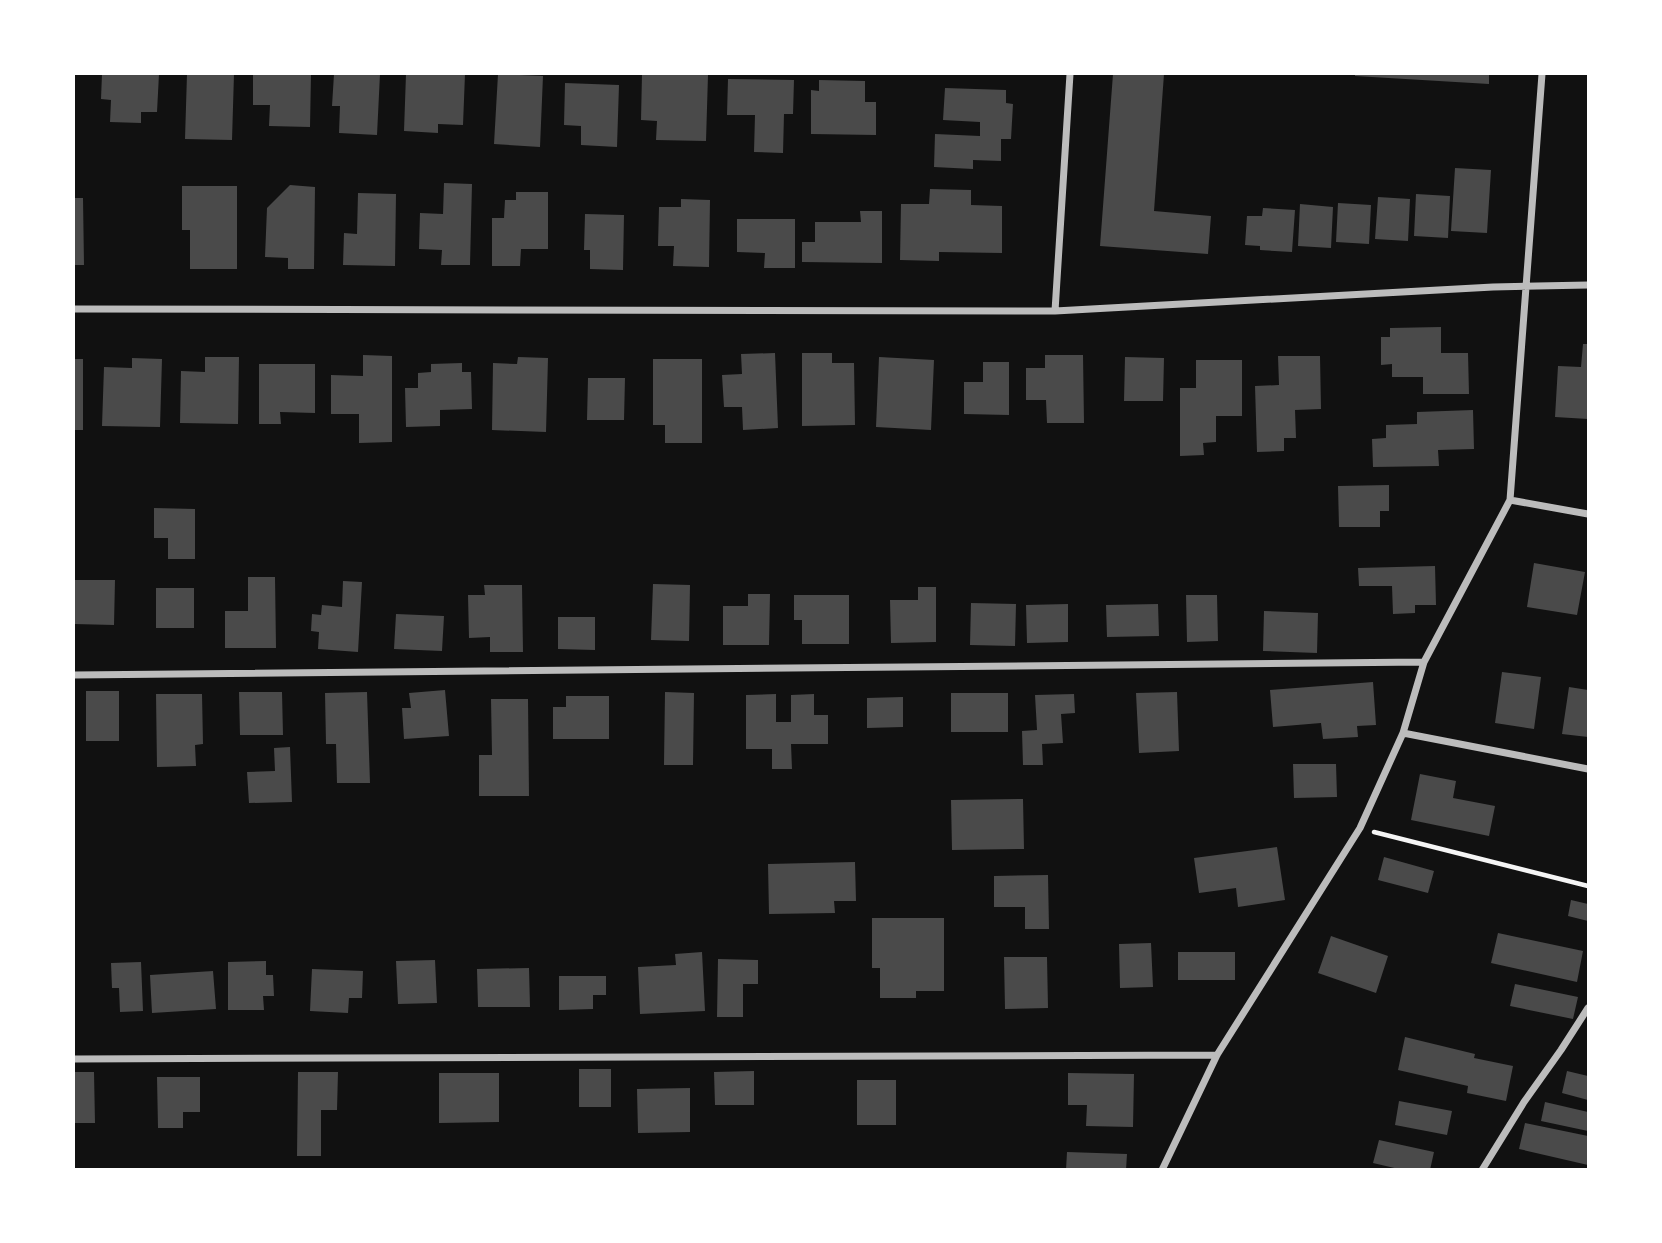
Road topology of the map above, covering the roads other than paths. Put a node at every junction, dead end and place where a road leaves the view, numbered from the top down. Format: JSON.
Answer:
{"nodes":[{"id":1,"x":1070,"y":74,"type":"edge"},
{"id":2,"x":1542,"y":74,"type":"edge"},
{"id":3,"x":1588,"y":285,"type":"edge"},
{"id":4,"x":1527,"y":286,"type":"junction"},
{"id":5,"x":74,"y":309,"type":"edge"},
{"id":6,"x":1055,"y":311,"type":"junction"},
{"id":7,"x":1510,"y":500,"type":"junction"},
{"id":8,"x":1588,"y":514,"type":"edge"},
{"id":9,"x":1424,"y":662,"type":"junction"},
{"id":10,"x":74,"y":676,"type":"edge"},
{"id":11,"x":1403,"y":733,"type":"junction"},
{"id":12,"x":1588,"y":769,"type":"edge"},
{"id":13,"x":1588,"y":1008,"type":"edge"},
{"id":14,"x":1217,"y":1055,"type":"junction"},
{"id":15,"x":74,"y":1059,"type":"edge"},
{"id":16,"x":1162,"y":1170,"type":"edge"},
{"id":17,"x":1482,"y":1170,"type":"edge"}],
"edges":[{"from":1,"to":6,"type":"street"},
{"from":2,"to":4,"type":"street"},
{"from":3,"to":4,"type":"street"},
{"from":4,"to":6,"type":"street"},
{"from":4,"to":7,"type":"street"},
{"from":5,"to":6,"type":"street"},
{"from":7,"to":8,"type":"street"},
{"from":7,"to":9,"type":"street"},
{"from":9,"to":10,"type":"street"},
{"from":9,"to":11,"type":"street"},
{"from":11,"to":12,"type":"street"},
{"from":11,"to":14,"type":"street"},
{"from":13,"to":17,"type":"street"},
{"from":14,"to":15,"type":"street"},
{"from":14,"to":16,"type":"street"}]}
